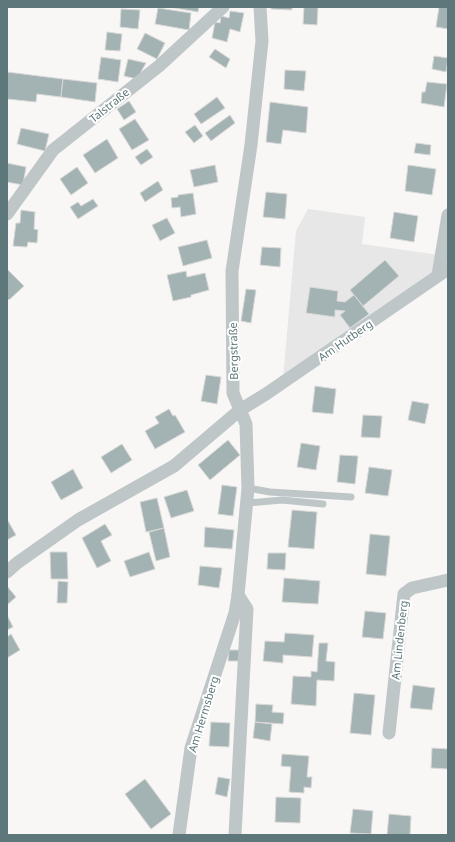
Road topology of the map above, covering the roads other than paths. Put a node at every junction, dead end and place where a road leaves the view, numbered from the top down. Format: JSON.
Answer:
{"nodes":[{"id":1,"x":223,"y":7,"type":"edge"},
{"id":2,"x":260,"y":7,"type":"edge"},
{"id":3,"x":7,"y":214,"type":"edge"},
{"id":4,"x":448,"y":215,"type":"edge"},
{"id":5,"x":443,"y":272,"type":"edge"},
{"id":6,"x":240,"y":410,"type":"junction"},
{"id":7,"x":248,"y":488,"type":"junction"},
{"id":8,"x":351,"y":496,"type":"dead end"},
{"id":9,"x":247,"y":503,"type":"junction"},
{"id":10,"x":323,"y":504,"type":"dead end"},
{"id":11,"x":7,"y":572,"type":"edge"},
{"id":12,"x":448,"y":580,"type":"edge"},
{"id":13,"x":238,"y":595,"type":"junction"},
{"id":14,"x":389,"y":733,"type":"dead end"},
{"id":15,"x":179,"y":835,"type":"edge"},
{"id":16,"x":236,"y":835,"type":"edge"}],
"edges":[{"from":1,"to":3,"type":"street","name":"Talstraße"},
{"from":2,"to":6,"type":"street","name":"Bergstraße"},
{"from":4,"to":5,"type":"street"},
{"from":5,"to":6,"type":"street","name":"Am Hutberg"},
{"from":6,"to":7,"type":"street","name":"Am Hermsberg"},
{"from":6,"to":11,"type":"street"},
{"from":7,"to":8,"type":"lane"},
{"from":7,"to":9,"type":"street","name":"Am Hermsberg"},
{"from":9,"to":10,"type":"lane"},
{"from":9,"to":13,"type":"street","name":"Am Hermsberg"},
{"from":12,"to":14,"type":"street","name":"Am Lindenberg"},
{"from":13,"to":15,"type":"street","name":"Am Hermsberg"},
{"from":13,"to":16,"type":"street"}]}
